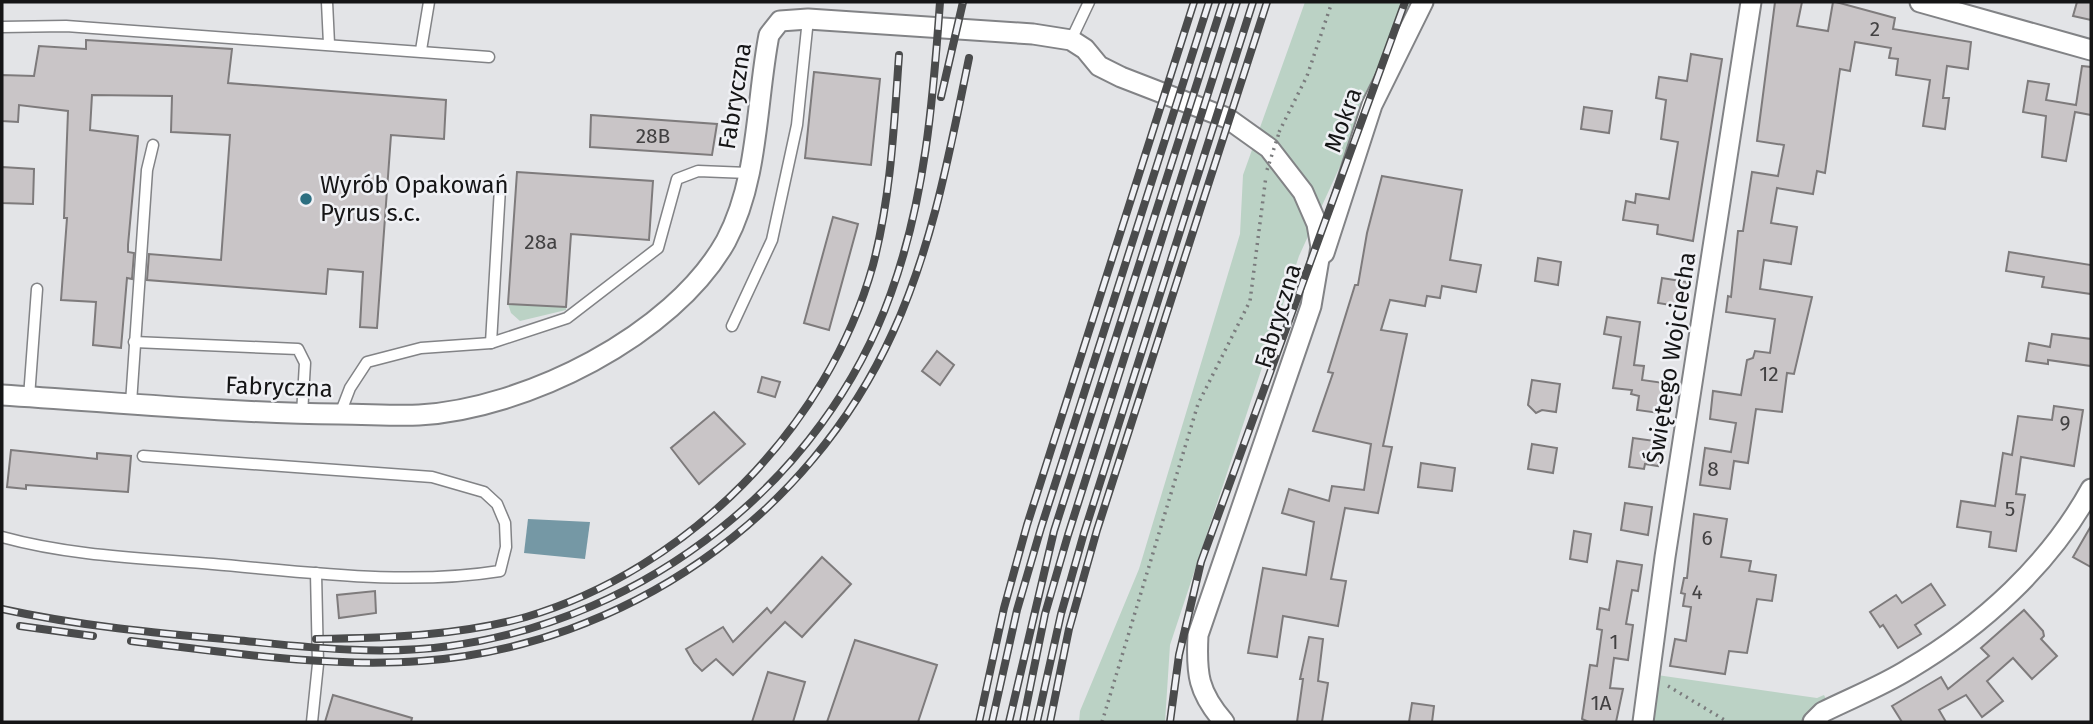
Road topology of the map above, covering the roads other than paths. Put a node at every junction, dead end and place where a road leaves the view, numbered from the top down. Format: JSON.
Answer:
{"nodes":[{"id":1,"x":327,"y":2,"type":"edge"},
{"id":2,"x":429,"y":2,"type":"edge"},
{"id":3,"x":1089,"y":2,"type":"edge"},
{"id":4,"x":1423,"y":2,"type":"edge"},
{"id":5,"x":1751,"y":2,"type":"edge"},
{"id":6,"x":1920,"y":2,"type":"edge"},
{"id":7,"x":808,"y":19,"type":"junction"},
{"id":8,"x":2,"y":27,"type":"edge"},
{"id":9,"x":1071,"y":40,"type":"junction"},
{"id":10,"x":329,"y":44,"type":"junction"},
{"id":11,"x":421,"y":50,"type":"junction"},
{"id":12,"x":2091,"y":50,"type":"edge"},
{"id":13,"x":489,"y":57,"type":"dead end"},
{"id":14,"x":153,"y":145,"type":"dead end"},
{"id":15,"x":748,"y":173,"type":"junction"},
{"id":16,"x":500,"y":188,"type":"dead end"},
{"id":17,"x":1321,"y":260,"type":"junction"},
{"id":18,"x":37,"y":289,"type":"dead end"},
{"id":19,"x":732,"y":326,"type":"dead end"},
{"id":20,"x":134,"y":342,"type":"junction"},
{"id":21,"x":491,"y":343,"type":"junction"},
{"id":22,"x":2,"y":395,"type":"edge"},
{"id":23,"x":29,"y":397,"type":"junction"},
{"id":24,"x":131,"y":403,"type":"junction"},
{"id":25,"x":302,"y":414,"type":"junction"},
{"id":26,"x":340,"y":414,"type":"junction"},
{"id":27,"x":144,"y":456,"type":"dead end"},
{"id":28,"x":2091,"y":489,"type":"edge"},
{"id":29,"x":2,"y":537,"type":"edge"},
{"id":30,"x":316,"y":573,"type":"junction"},
{"id":31,"x":312,"y":722,"type":"edge"},
{"id":32,"x":1224,"y":722,"type":"edge"},
{"id":33,"x":1643,"y":722,"type":"edge"},
{"id":34,"x":1813,"y":722,"type":"edge"}],
"edges":[{"from":1,"to":10,"type":"lane"},
{"from":2,"to":11,"type":"lane"},
{"from":3,"to":9,"type":"lane"},
{"from":4,"to":17,"type":"street","name":"Mokra"},
{"from":5,"to":33,"type":"street","name":"Świętego Wojciecha"},
{"from":6,"to":12,"type":"street"},
{"from":7,"to":9,"type":"street","name":"Fabryczna"},
{"from":7,"to":15,"type":"street","name":"Fabryczna"},
{"from":7,"to":19,"type":"lane"},
{"from":8,"to":10,"type":"lane"},
{"from":9,"to":17,"type":"street","name":"Fabryczna"},
{"from":10,"to":11,"type":"lane"},
{"from":11,"to":13,"type":"lane"},
{"from":14,"to":20,"type":"lane"},
{"from":15,"to":21,"type":"lane"},
{"from":15,"to":26,"type":"street","name":"Fabryczna"},
{"from":16,"to":21,"type":"lane"},
{"from":17,"to":32,"type":"street","name":"Fabryczna"},
{"from":18,"to":23,"type":"lane"},
{"from":20,"to":24,"type":"lane"},
{"from":20,"to":25,"type":"lane"},
{"from":21,"to":26,"type":"lane"},
{"from":22,"to":23,"type":"street","name":"Fabryczna"},
{"from":23,"to":24,"type":"street","name":"Fabryczna"},
{"from":24,"to":25,"type":"street","name":"Fabryczna"},
{"from":25,"to":26,"type":"street","name":"Fabryczna"},
{"from":27,"to":30,"type":"lane"},
{"from":28,"to":34,"type":"street"},
{"from":29,"to":30,"type":"lane"},
{"from":30,"to":31,"type":"lane"}]}
